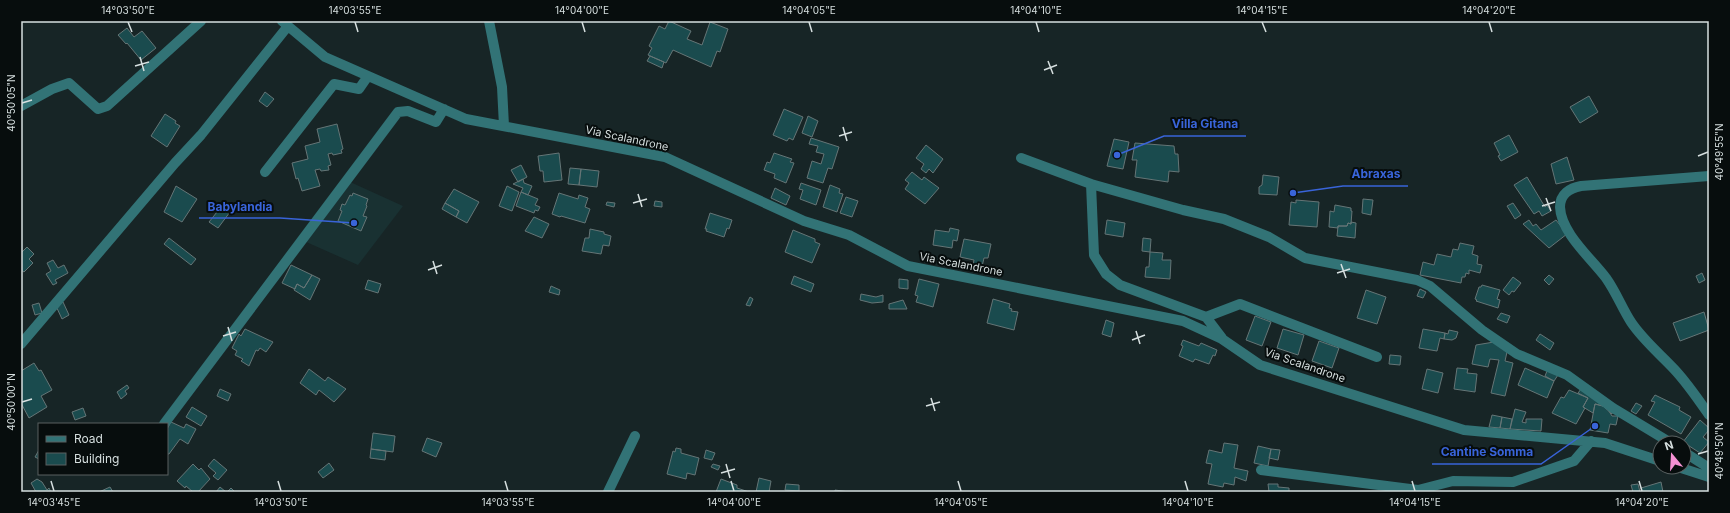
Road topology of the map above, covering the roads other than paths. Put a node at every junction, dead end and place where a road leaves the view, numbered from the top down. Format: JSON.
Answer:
{"nodes":[{"id":1,"x":201,"y":21,"type":"edge"},
{"id":2,"x":489,"y":21,"type":"edge"},
{"id":3,"x":285,"y":24,"type":"edge"},
{"id":4,"x":368,"y":76,"type":"junction"},
{"id":5,"x":21,"y":106,"type":"edge"},
{"id":6,"x":444,"y":109,"type":"junction"},
{"id":7,"x":504,"y":126,"type":"junction"},
{"id":8,"x":1021,"y":158,"type":"dead end"},
{"id":9,"x":265,"y":172,"type":"dead end"},
{"id":10,"x":1709,"y":176,"type":"edge"},
{"id":11,"x":1091,"y":184,"type":"junction"},
{"id":12,"x":1206,"y":317,"type":"junction"},
{"id":13,"x":1222,"y":339,"type":"junction"},
{"id":14,"x":21,"y":344,"type":"edge"},
{"id":15,"x":1377,"y":357,"type":"dead end"},
{"id":16,"x":1709,"y":415,"type":"edge"},
{"id":17,"x":165,"y":423,"type":"edge"},
{"id":18,"x":1658,"y":435,"type":"edge"},
{"id":19,"x":635,"y":436,"type":"dead end"},
{"id":20,"x":1591,"y":441,"type":"junction"},
{"id":21,"x":1692,"y":457,"type":"edge"},
{"id":22,"x":1652,"y":458,"type":"edge"},
{"id":23,"x":1709,"y":468,"type":"edge"},
{"id":24,"x":1261,"y":470,"type":"dead end"},
{"id":25,"x":1692,"y":472,"type":"edge"},
{"id":26,"x":1709,"y":478,"type":"edge"},
{"id":27,"x":608,"y":492,"type":"edge"}],
"edges":[{"from":1,"to":5,"type":"street"},
{"from":2,"to":7,"type":"street"},
{"from":3,"to":4,"type":"street","name":"Via Scalandrone"},
{"from":3,"to":14,"type":"street"},
{"from":4,"to":6,"type":"street","name":"Via Scalandrone"},
{"from":4,"to":9,"type":"street"},
{"from":6,"to":7,"type":"street","name":"Via Scalandrone"},
{"from":6,"to":17,"type":"street"},
{"from":7,"to":13,"type":"street","name":"Via Scalandrone"},
{"from":8,"to":11,"type":"street"},
{"from":10,"to":16,"type":"street"},
{"from":11,"to":12,"type":"street"},
{"from":11,"to":18,"type":"street"},
{"from":12,"to":13,"type":"street"},
{"from":12,"to":15,"type":"street"},
{"from":13,"to":20,"type":"street","name":"Via Scalandrone"},
{"from":19,"to":27,"type":"street"},
{"from":20,"to":22,"type":"street","name":"Via Scalandrone"},
{"from":20,"to":24,"type":"street"},
{"from":21,"to":23,"type":"street"},
{"from":25,"to":26,"type":"street"}]}
